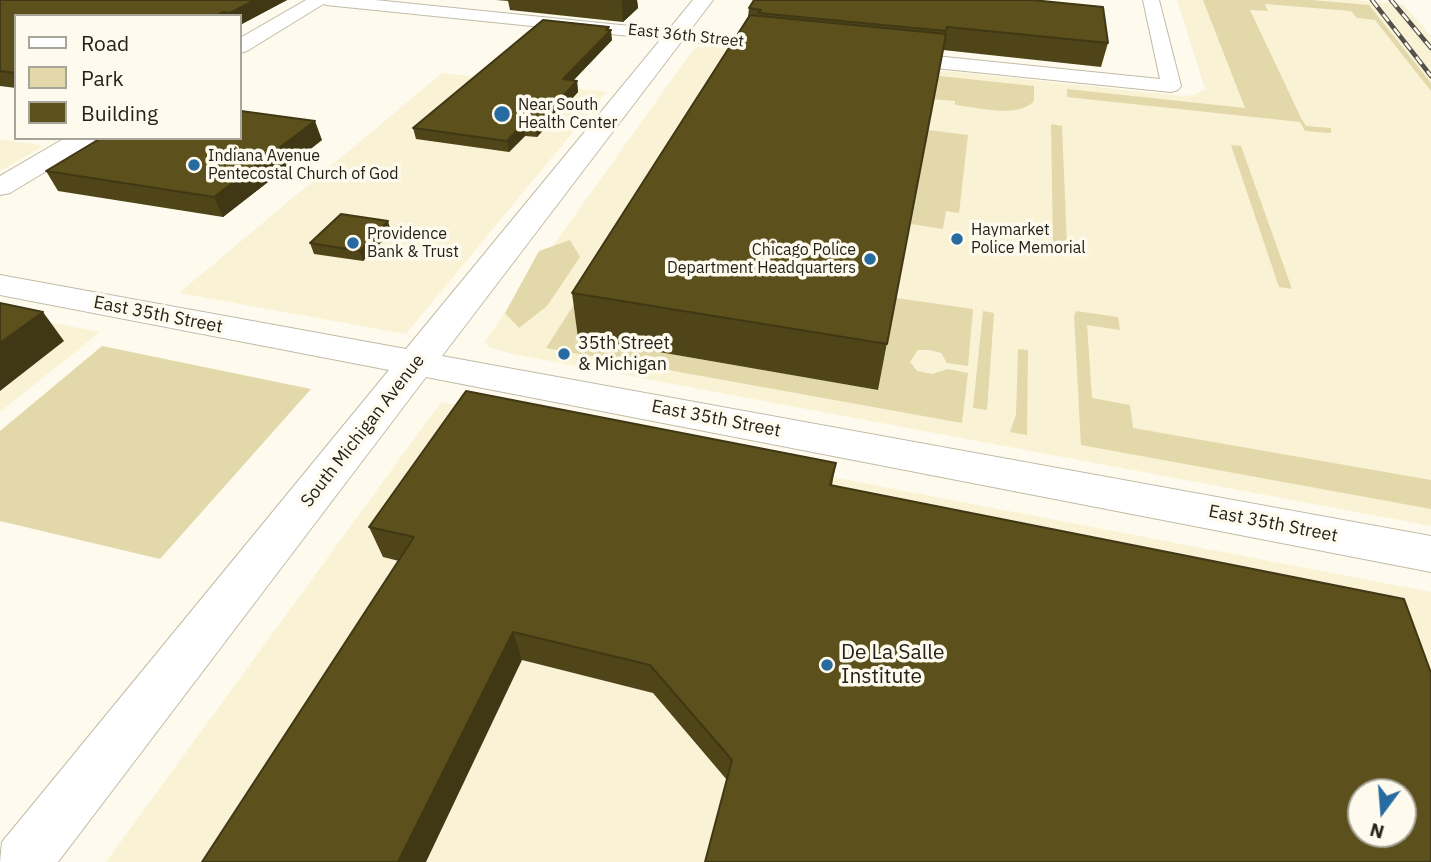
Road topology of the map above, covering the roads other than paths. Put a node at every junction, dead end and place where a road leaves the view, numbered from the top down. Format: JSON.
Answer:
{"nodes":[{"id":1,"x":320,"y":0,"type":"edge"},
{"id":2,"x":326,"y":0,"type":"edge"},
{"id":3,"x":703,"y":0,"type":"edge"},
{"id":4,"x":1151,"y":0,"type":"edge"},
{"id":5,"x":675,"y":35,"type":"junction"},
{"id":6,"x":242,"y":46,"type":"edge"},
{"id":7,"x":792,"y":47,"type":"edge"},
{"id":8,"x":875,"y":56,"type":"edge"},
{"id":9,"x":81,"y":140,"type":"edge"},
{"id":10,"x":0,"y":187,"type":"edge"},
{"id":11,"x":0,"y":285,"type":"edge"},
{"id":12,"x":416,"y":363,"type":"junction"},
{"id":13,"x":1431,"y":554,"type":"edge"},
{"id":14,"x":22,"y":862,"type":"edge"}],
"edges":[{"from":1,"to":6,"type":"street"},
{"from":2,"to":5,"type":"street","name":"East 36th Street"},
{"from":3,"to":5,"type":"street","name":"South Michigan Avenue"},
{"from":4,"to":8,"type":"street"},
{"from":5,"to":7,"type":"street","name":"East 36th Street"},
{"from":5,"to":12,"type":"street","name":"South Michigan Avenue"},
{"from":9,"to":10,"type":"street"},
{"from":11,"to":12,"type":"street","name":"East 35th Street"},
{"from":12,"to":13,"type":"street","name":"East 35th Street"},
{"from":12,"to":14,"type":"street","name":"South Michigan Avenue"}]}
